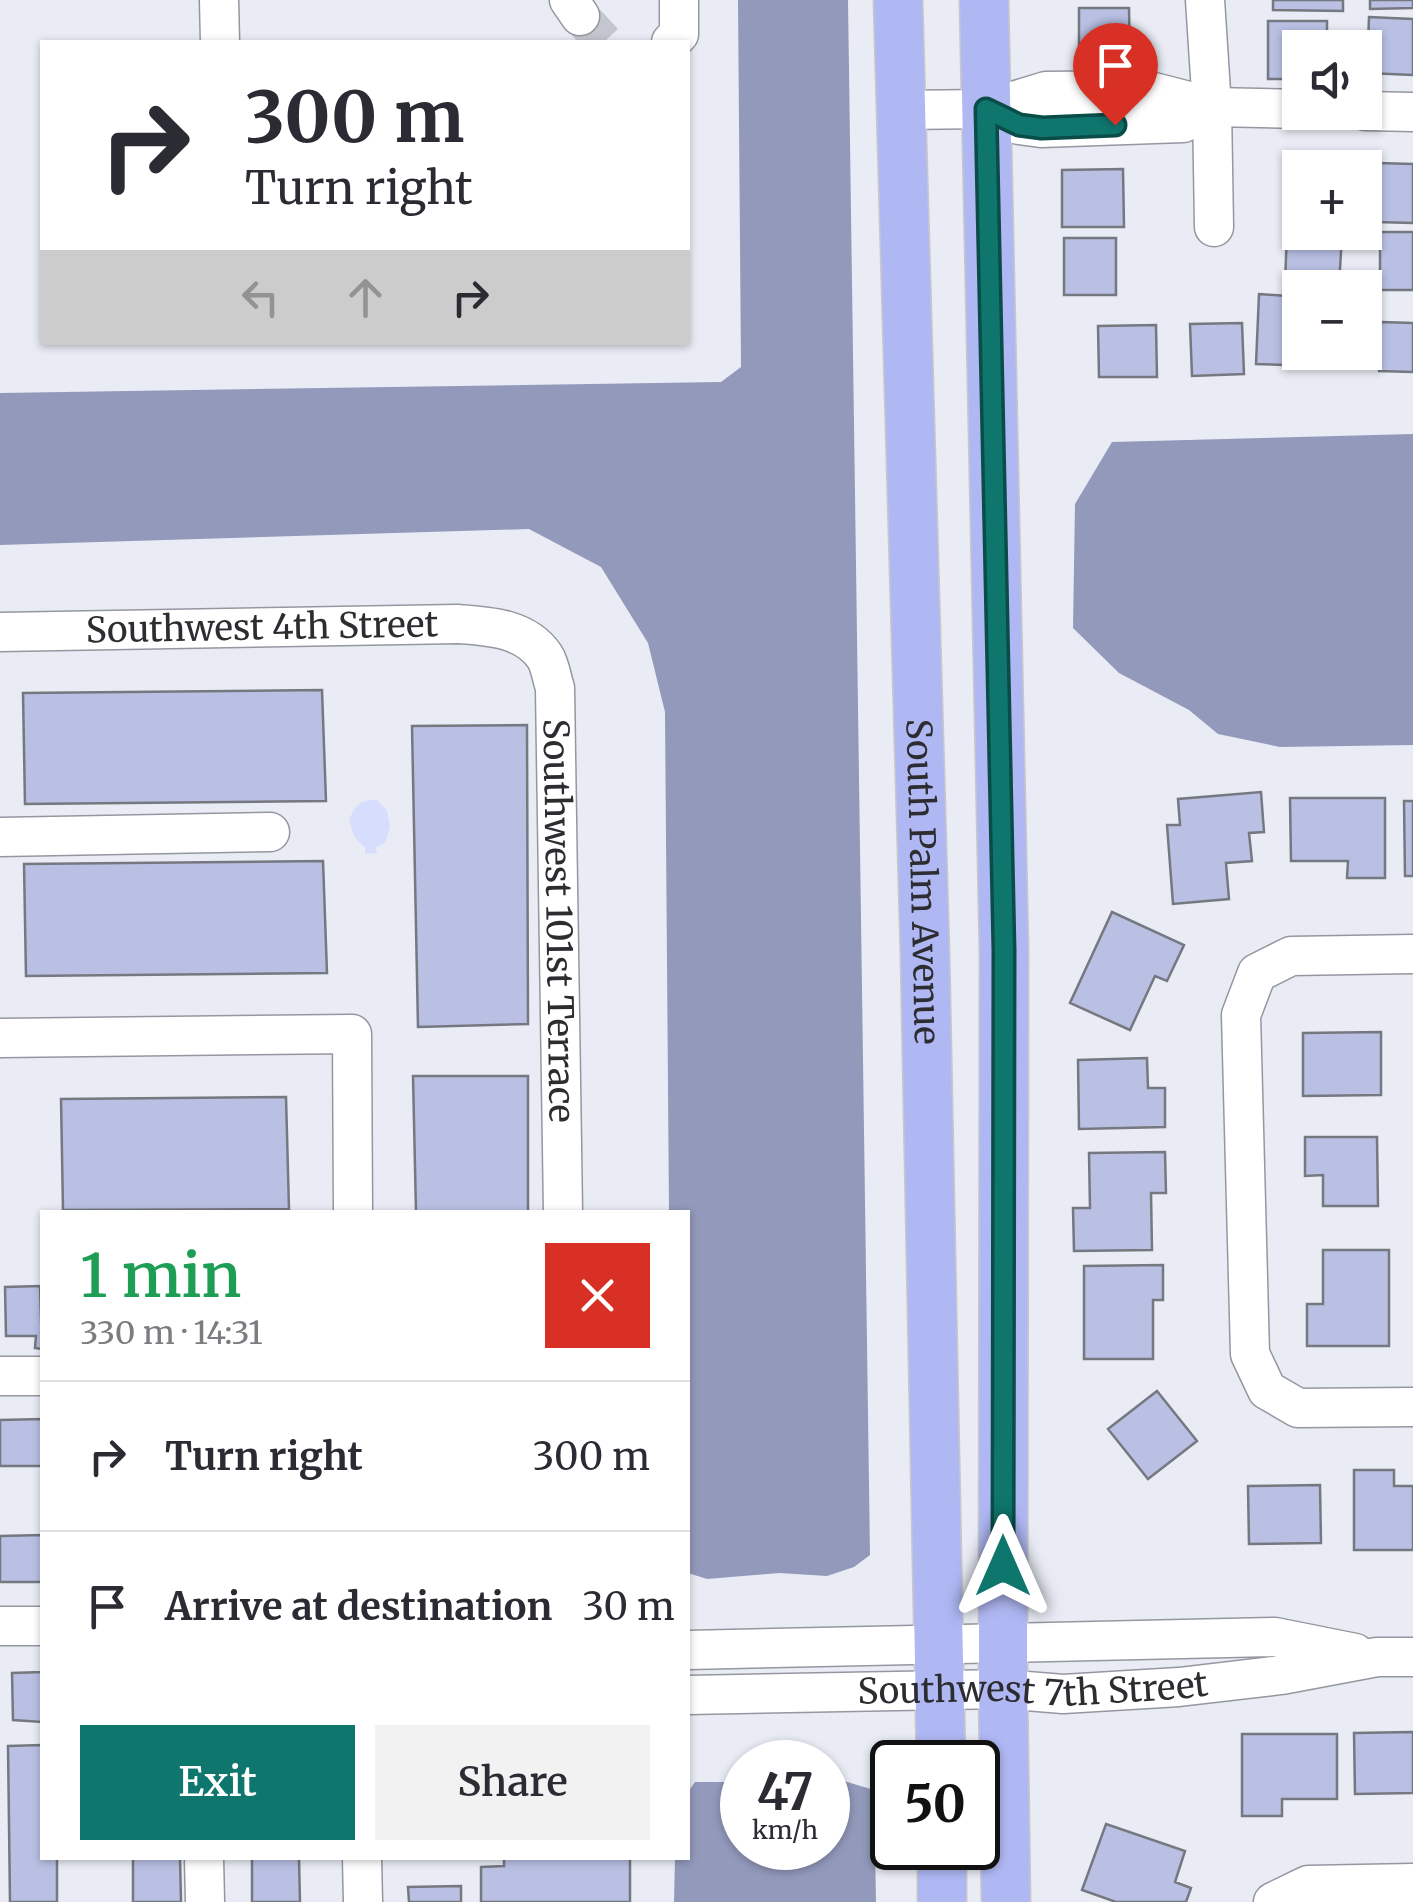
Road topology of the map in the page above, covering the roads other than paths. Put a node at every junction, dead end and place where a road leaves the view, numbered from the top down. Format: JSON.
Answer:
{"nodes":[{"id":1,"x":219,"y":0,"type":"edge"},
{"id":2,"x":679,"y":0,"type":"edge"},
{"id":3,"x":898,"y":0,"type":"edge"},
{"id":4,"x":984,"y":0,"type":"edge"},
{"id":5,"x":1205,"y":0,"type":"edge"},
{"id":6,"x":220,"y":40,"type":"edge"},
{"id":7,"x":674,"y":40,"type":"edge"},
{"id":8,"x":1212,"y":107,"type":"junction"},
{"id":9,"x":986,"y":109,"type":"junction"},
{"id":10,"x":1282,"y":109,"type":"edge"},
{"id":11,"x":900,"y":110,"type":"junction"},
{"id":12,"x":1382,"y":111,"type":"edge"},
{"id":13,"x":1413,"y":112,"type":"edge"},
{"id":14,"x":1214,"y":227,"type":"dead end"},
{"id":15,"x":0,"y":632,"type":"edge"},
{"id":16,"x":524,"y":638,"type":"joint"},
{"id":17,"x":270,"y":832,"type":"dead end"},
{"id":18,"x":0,"y":837,"type":"edge"},
{"id":19,"x":1413,"y":954,"type":"edge"},
{"id":20,"x":0,"y":1038,"type":"edge"},
{"id":21,"x":354,"y":1210,"type":"edge"},
{"id":22,"x":563,"y":1210,"type":"edge"},
{"id":23,"x":0,"y":1376,"type":"edge"},
{"id":24,"x":40,"y":1376,"type":"edge"},
{"id":25,"x":1413,"y":1407,"type":"edge"},
{"id":26,"x":0,"y":1626,"type":"edge"},
{"id":27,"x":40,"y":1626,"type":"edge"},
{"id":28,"x":690,"y":1650,"type":"edge"},
{"id":29,"x":1395,"y":1657,"type":"edge"},
{"id":30,"x":1003,"y":1666,"type":"junction"},
{"id":31,"x":939,"y":1667,"type":"junction"},
{"id":32,"x":690,"y":1695,"type":"edge"},
{"id":33,"x":940,"y":1740,"type":"edge"},
{"id":34,"x":204,"y":1860,"type":"edge"},
{"id":35,"x":362,"y":1860,"type":"edge"},
{"id":36,"x":942,"y":1870,"type":"edge"},
{"id":37,"x":1413,"y":1883,"type":"edge"},
{"id":38,"x":205,"y":1902,"type":"edge"},
{"id":39,"x":363,"y":1902,"type":"edge"},
{"id":40,"x":942,"y":1902,"type":"edge"},
{"id":41,"x":1006,"y":1902,"type":"edge"},
{"id":42,"x":1274,"y":1902,"type":"edge"}],
"edges":[{"from":1,"to":6,"type":"street"},
{"from":2,"to":7,"type":"street"},
{"from":3,"to":11,"type":"main road","name":"South Palm Avenue"},
{"from":4,"to":9,"type":"main road"},
{"from":5,"to":8,"type":"street"},
{"from":8,"to":9,"type":"street"},
{"from":8,"to":10,"type":"street"},
{"from":8,"to":14,"type":"street"},
{"from":9,"to":11,"type":"street"},
{"from":9,"to":30,"type":"main road"},
{"from":11,"to":31,"type":"main road","name":"South Palm Avenue"},
{"from":12,"to":13,"type":"street"},
{"from":15,"to":16,"type":"street","name":"Southwest 4th Street"},
{"from":16,"to":22,"type":"street","name":"Southwest 101st Terrace"},
{"from":17,"to":18,"type":"street"},
{"from":19,"to":25,"type":"street"},
{"from":20,"to":21,"type":"street"},
{"from":23,"to":24,"type":"street"},
{"from":26,"to":27,"type":"street"},
{"from":28,"to":31,"type":"street","name":"Southwest 7th Street"},
{"from":29,"to":30,"type":"street","name":"Southwest 7th Street"},
{"from":29,"to":30,"type":"street","name":"Southwest 7th Street"},
{"from":30,"to":31,"type":"street","name":"Southwest 7th Street"},
{"from":30,"to":41,"type":"main road"},
{"from":31,"to":32,"type":"street","name":"Southwest 7th Street"},
{"from":31,"to":33,"type":"main road","name":"South Palm Avenue"},
{"from":34,"to":38,"type":"street"},
{"from":35,"to":39,"type":"street"},
{"from":36,"to":40,"type":"main road"},
{"from":37,"to":42,"type":"street"}]}
